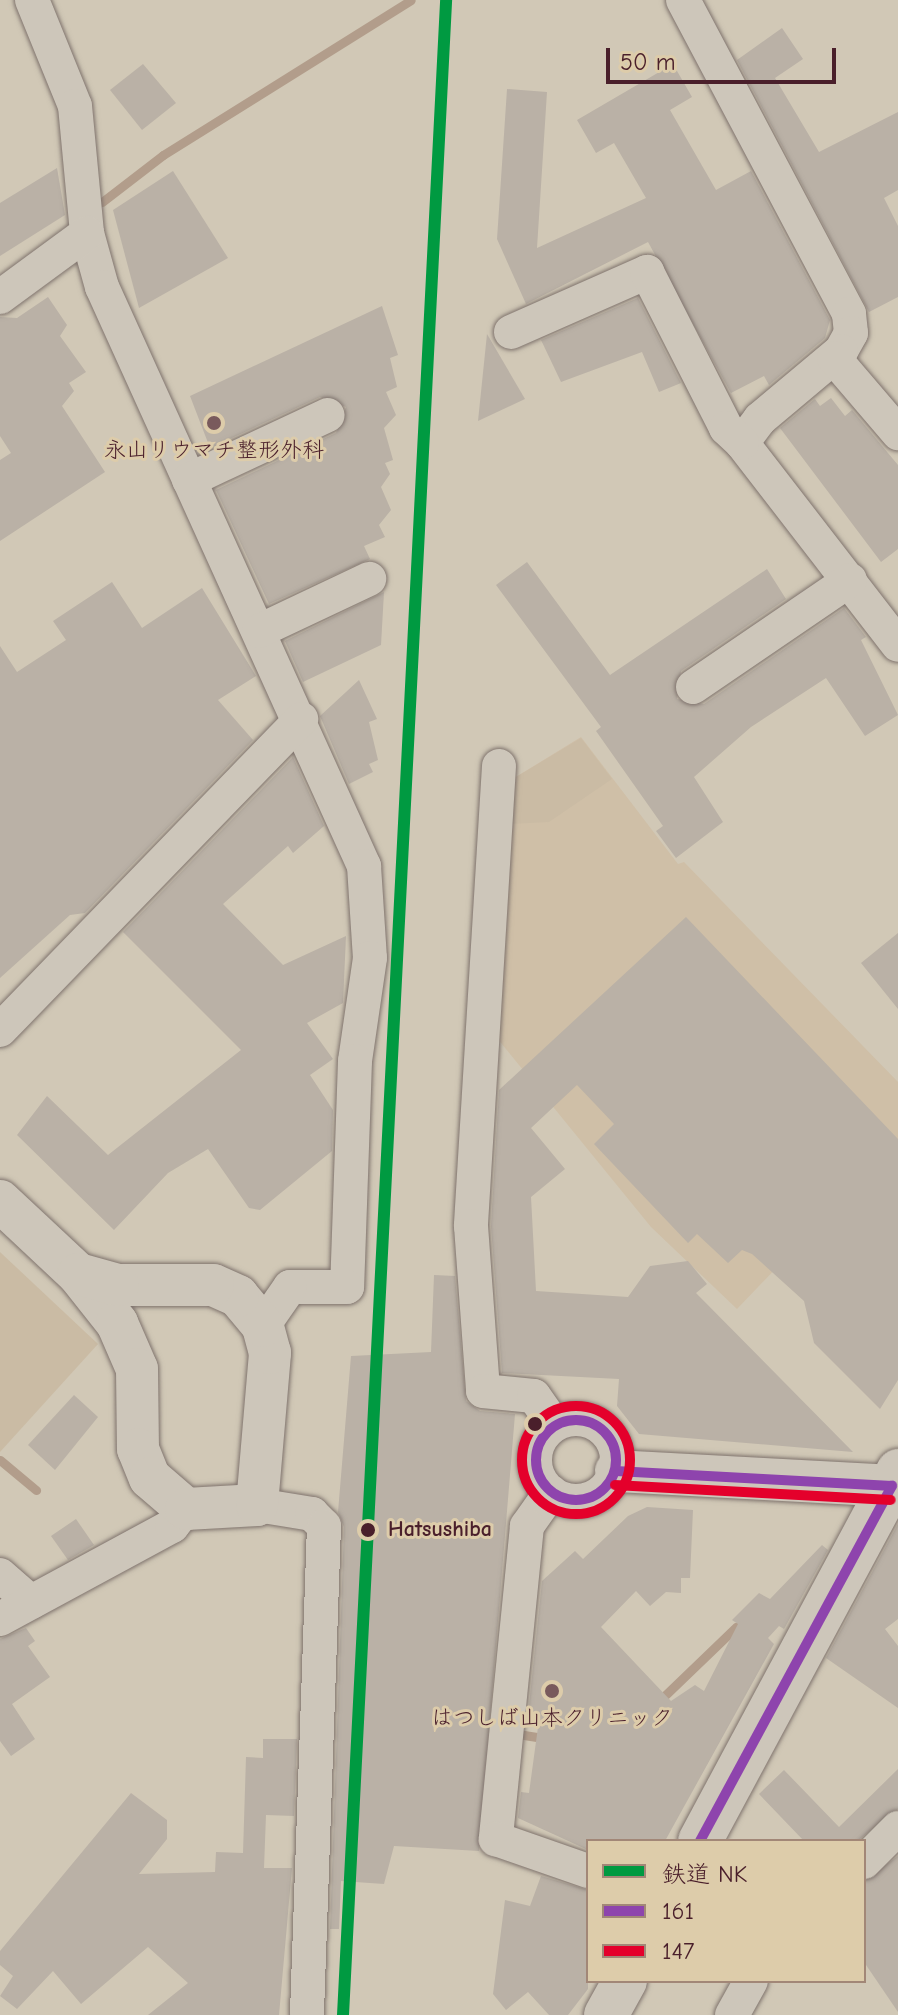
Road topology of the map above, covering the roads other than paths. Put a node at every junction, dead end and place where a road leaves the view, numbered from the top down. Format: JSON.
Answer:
{"nodes":[{"id":1,"x":32,"y":0,"type":"edge"},
{"id":2,"x":683,"y":0,"type":"edge"},
{"id":3,"x":87,"y":233,"type":"junction"},
{"id":4,"x":0,"y":297,"type":"edge"},
{"id":5,"x":511,"y":332,"type":"dead end"},
{"id":6,"x":834,"y":358,"type":"junction"},
{"id":7,"x":328,"y":415,"type":"dead end"},
{"id":8,"x":898,"y":433,"type":"edge"},
{"id":9,"x":742,"y":443,"type":"junction"},
{"id":10,"x":189,"y":480,"type":"junction"},
{"id":11,"x":369,"y":579,"type":"dead end"},
{"id":12,"x":850,"y":580,"type":"junction"},
{"id":13,"x":259,"y":631,"type":"junction"},
{"id":14,"x":898,"y":645,"type":"edge"},
{"id":15,"x":693,"y":687,"type":"dead end"},
{"id":16,"x":301,"y":719,"type":"junction"},
{"id":17,"x":499,"y":766,"type":"dead end"},
{"id":18,"x":0,"y":1030,"type":"edge"},
{"id":19,"x":0,"y":1201,"type":"edge"},
{"id":20,"x":78,"y":1274,"type":"junction"},
{"id":21,"x":263,"y":1326,"type":"junction"},
{"id":22,"x":554,"y":1425,"type":"junction"},
{"id":23,"x":616,"y":1471,"type":"junction"},
{"id":24,"x":895,"y":1479,"type":"edge"},
{"id":25,"x":551,"y":1492,"type":"junction"},
{"id":26,"x":257,"y":1505,"type":"junction"},
{"id":27,"x":186,"y":1509,"type":"junction"},
{"id":28,"x":0,"y":1575,"type":"edge"},
{"id":29,"x":31,"y":1602,"type":"junction"},
{"id":30,"x":0,"y":1619,"type":"edge"},
{"id":31,"x":898,"y":1828,"type":"edge"},
{"id":32,"x":701,"y":1839,"type":"edge"},
{"id":33,"x":866,"y":1860,"type":"edge"},
{"id":34,"x":586,"y":1870,"type":"edge"},
{"id":35,"x":624,"y":1983,"type":"edge"},
{"id":36,"x":750,"y":1983,"type":"edge"},
{"id":37,"x":307,"y":2015,"type":"edge"},
{"id":38,"x":606,"y":2015,"type":"edge"},
{"id":39,"x":732,"y":2015,"type":"edge"}],
"edges":[{"from":1,"to":3,"type":"street"},
{"from":2,"to":6,"type":"street"},
{"from":3,"to":4,"type":"street"},
{"from":3,"to":10,"type":"street"},
{"from":5,"to":9,"type":"street"},
{"from":6,"to":8,"type":"street"},
{"from":6,"to":9,"type":"street"},
{"from":7,"to":10,"type":"street"},
{"from":9,"to":12,"type":"street"},
{"from":10,"to":13,"type":"street"},
{"from":11,"to":13,"type":"street"},
{"from":12,"to":14,"type":"street"},
{"from":12,"to":15,"type":"street"},
{"from":13,"to":16,"type":"street"},
{"from":16,"to":18,"type":"street"},
{"from":16,"to":21,"type":"street"},
{"from":17,"to":22,"type":"street"},
{"from":19,"to":20,"type":"street"},
{"from":20,"to":21,"type":"street"},
{"from":20,"to":27,"type":"street"},
{"from":21,"to":26,"type":"street"},
{"from":22,"to":23,"type":"street"},
{"from":22,"to":25,"type":"street"},
{"from":23,"to":24,"type":"street"},
{"from":23,"to":25,"type":"street"},
{"from":24,"to":32,"type":"main road"},
{"from":25,"to":34,"type":"street"},
{"from":26,"to":27,"type":"street"},
{"from":26,"to":37,"type":"street"},
{"from":27,"to":29,"type":"street"},
{"from":28,"to":29,"type":"street"},
{"from":29,"to":30,"type":"street"},
{"from":31,"to":33,"type":"street"},
{"from":35,"to":38,"type":"main road"},
{"from":36,"to":39,"type":"street"}]}
